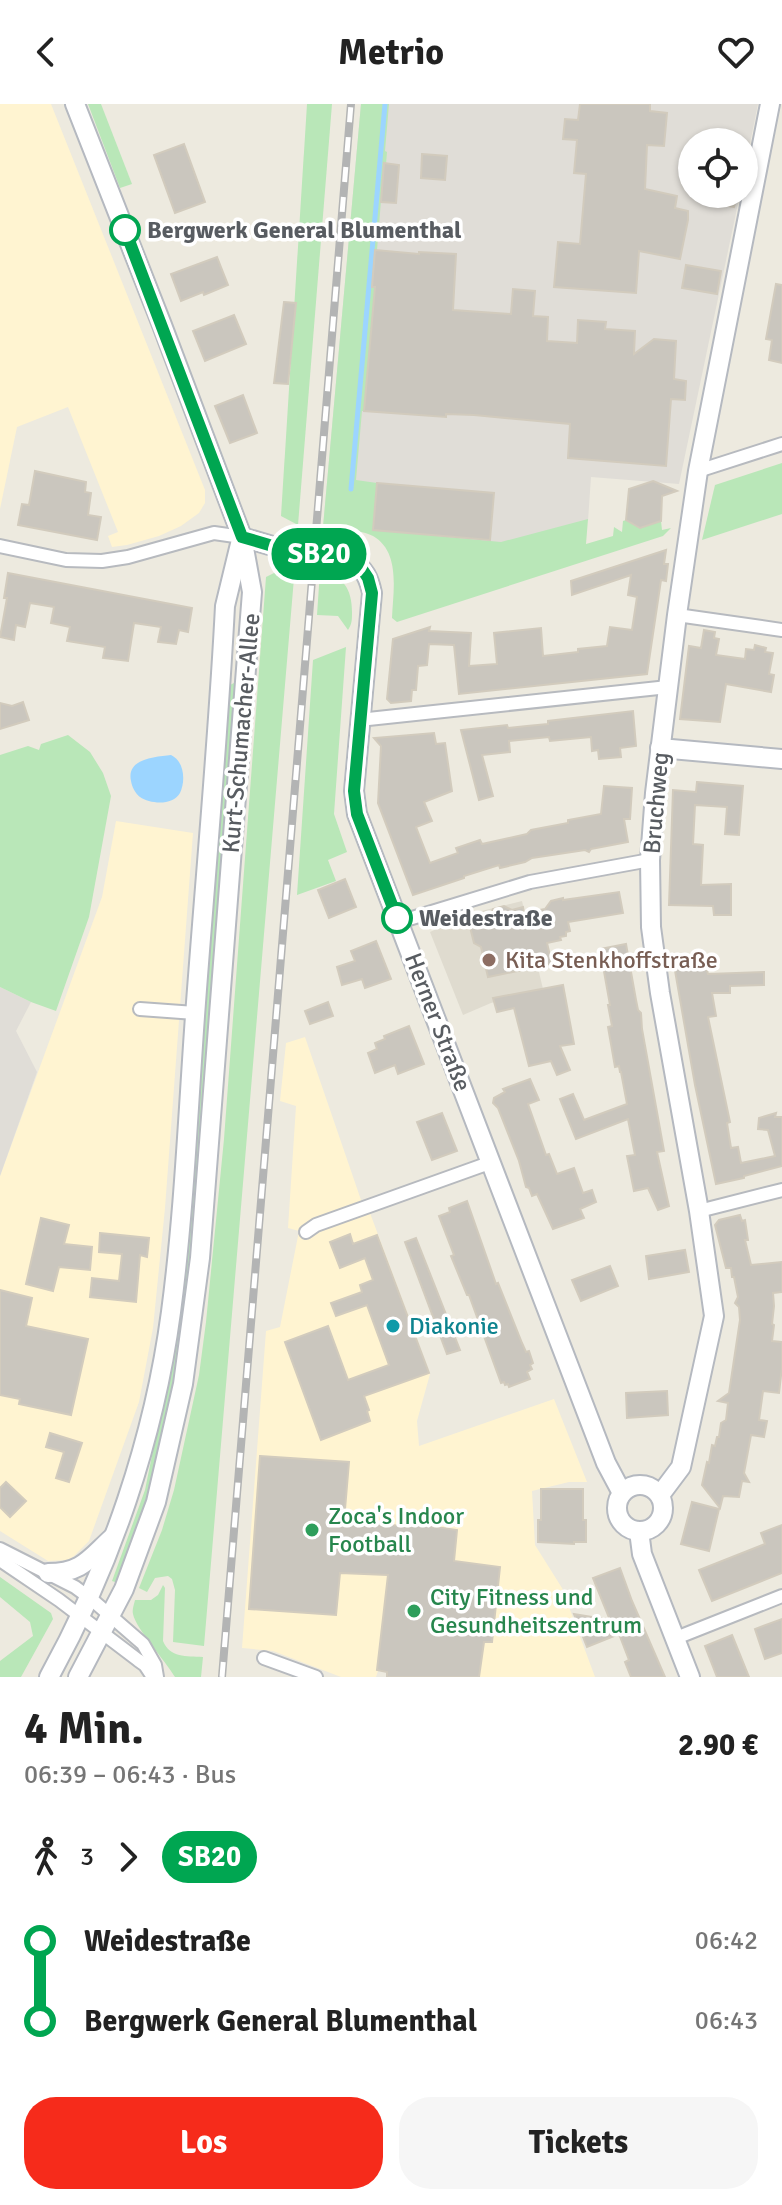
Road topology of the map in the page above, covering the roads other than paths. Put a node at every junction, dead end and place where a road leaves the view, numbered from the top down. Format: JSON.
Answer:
{"nodes":[{"id":1,"x":75,"y":104,"type":"edge"},
{"id":2,"x":770,"y":104,"type":"edge"},
{"id":3,"x":782,"y":444,"type":"edge"},
{"id":4,"x":698,"y":471,"type":"junction"},
{"id":5,"x":242,"y":537,"type":"junction"},
{"id":6,"x":0,"y":546,"type":"edge"},
{"id":7,"x":677,"y":615,"type":"junction"},
{"id":8,"x":782,"y":630,"type":"edge"},
{"id":9,"x":668,"y":687,"type":"junction"},
{"id":10,"x":359,"y":720,"type":"junction"},
{"id":11,"x":660,"y":748,"type":"junction"},
{"id":12,"x":782,"y":759,"type":"edge"},
{"id":13,"x":650,"y":860,"type":"junction"},
{"id":14,"x":399,"y":922,"type":"junction"},
{"id":15,"x":140,"y":1009,"type":"dead end"},
{"id":16,"x":195,"y":1013,"type":"junction"},
{"id":17,"x":492,"y":1162,"type":"junction"},
{"id":18,"x":782,"y":1190,"type":"edge"},
{"id":19,"x":699,"y":1211,"type":"junction"},
{"id":20,"x":306,"y":1232,"type":"dead end"},
{"id":21,"x":622,"y":1493,"type":"junction"},
{"id":22,"x":660,"y":1495,"type":"junction"},
{"id":23,"x":639,"y":1531,"type":"junction"},
{"id":24,"x":114,"y":1536,"type":"junction"},
{"id":25,"x":0,"y":1549,"type":"edge"},
{"id":26,"x":0,"y":1560,"type":"edge"},
{"id":27,"x":48,"y":1573,"type":"junction"},
{"id":28,"x":782,"y":1596,"type":"edge"},
{"id":29,"x":90,"y":1598,"type":"junction"},
{"id":30,"x":81,"y":1616,"type":"junction"},
{"id":31,"x":106,"y":1625,"type":"junction"},
{"id":32,"x":676,"y":1638,"type":"junction"},
{"id":33,"x":264,"y":1658,"type":"dead end"},
{"id":34,"x":49,"y":1677,"type":"edge"},
{"id":35,"x":78,"y":1677,"type":"edge"},
{"id":36,"x":155,"y":1677,"type":"edge"},
{"id":37,"x":316,"y":1677,"type":"edge"},
{"id":38,"x":690,"y":1677,"type":"edge"}],
"edges":[{"from":1,"to":5,"type":"main road"},
{"from":2,"to":4,"type":"main road","name":"Bruchweg"},
{"from":3,"to":4,"type":"street"},
{"from":4,"to":7,"type":"main road","name":"Bruchweg"},
{"from":5,"to":6,"type":"street"},
{"from":5,"to":10,"type":"main road","name":"Herner Straße"},
{"from":5,"to":16,"type":"main road","name":"Kurt-Schumacher-Allee"},
{"from":5,"to":31,"type":"main road","name":"Kurt-Schumacher-Allee"},
{"from":7,"to":8,"type":"street"},
{"from":7,"to":9,"type":"main road","name":"Bruchweg"},
{"from":9,"to":10,"type":"street"},
{"from":9,"to":11,"type":"main road","name":"Bruchweg"},
{"from":10,"to":14,"type":"main road","name":"Herner Straße"},
{"from":11,"to":12,"type":"main road"},
{"from":11,"to":13,"type":"main road","name":"Bruchweg"},
{"from":13,"to":14,"type":"street"},
{"from":13,"to":19,"type":"main road","name":"Bruchweg"},
{"from":14,"to":17,"type":"main road","name":"Herner Straße"},
{"from":15,"to":16,"type":"street"},
{"from":16,"to":24,"type":"main road","name":"Kurt-Schumacher-Allee"},
{"from":17,"to":20,"type":"street"},
{"from":17,"to":21,"type":"main road","name":"Herner Straße"},
{"from":18,"to":19,"type":"street"},
{"from":19,"to":22,"type":"main road","name":"Bruchweg"},
{"from":21,"to":22,"type":"main road"},
{"from":21,"to":23,"type":"main road"},
{"from":22,"to":23,"type":"main road"},
{"from":23,"to":32,"type":"main road"},
{"from":24,"to":27,"type":"main road","name":"Kurt-Schumacher-Allee"},
{"from":24,"to":29,"type":"main road","name":"Kurt-Schumacher-Allee"},
{"from":25,"to":27,"type":"street"},
{"from":26,"to":30,"type":"street"},
{"from":27,"to":29,"type":"street"},
{"from":28,"to":32,"type":"street"},
{"from":29,"to":30,"type":"main road","name":"Kurt-Schumacher-Allee"},
{"from":29,"to":31,"type":"street"},
{"from":30,"to":31,"type":"street"},
{"from":30,"to":34,"type":"main road","name":"Kurt-Schumacher-Allee"},
{"from":31,"to":35,"type":"main road","name":"Kurt-Schumacher-Allee"},
{"from":31,"to":36,"type":"street"},
{"from":31,"to":36,"type":"street"},
{"from":32,"to":38,"type":"main road"},
{"from":33,"to":37,"type":"street"}]}
